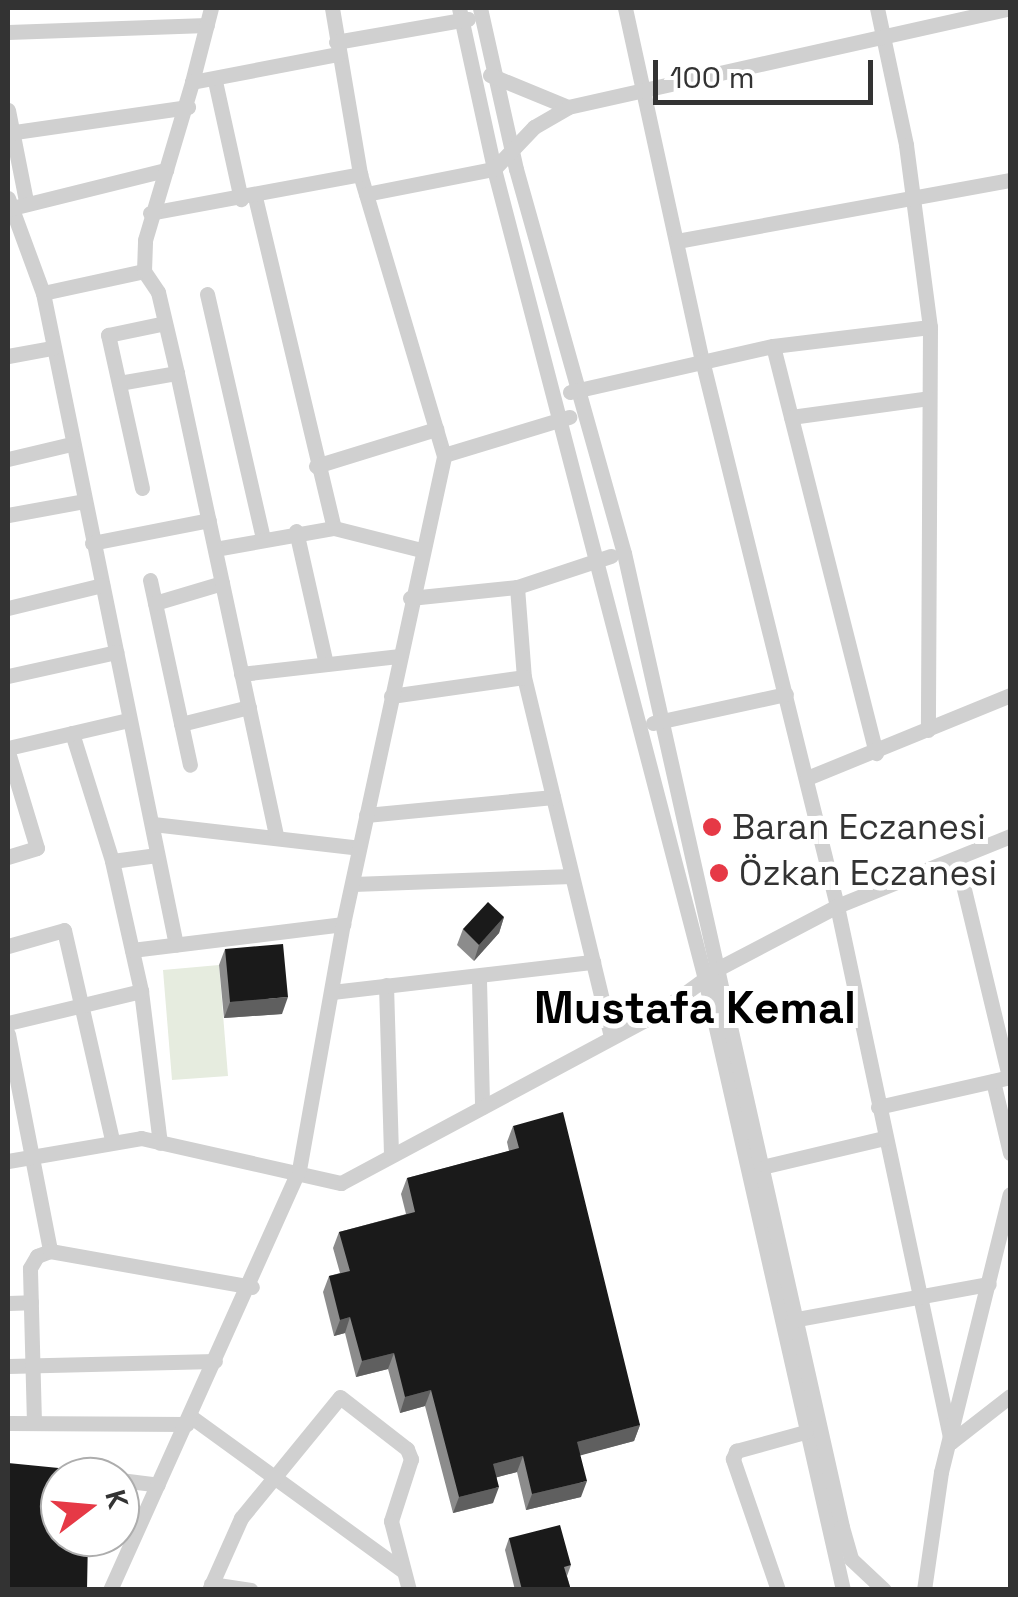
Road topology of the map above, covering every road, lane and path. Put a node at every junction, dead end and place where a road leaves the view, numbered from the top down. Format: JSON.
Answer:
{"nodes":[{"id":1,"x":211,"y":8,"type":"edge"},
{"id":2,"x":332,"y":8,"type":"edge"},
{"id":3,"x":625,"y":8,"type":"edge"},
{"id":4,"x":877,"y":8,"type":"edge"},
{"id":5,"x":1010,"y":8,"type":"edge"},
{"id":6,"x":481,"y":12,"type":"edge"},
{"id":7,"x":460,"y":14,"type":"edge"},
{"id":8,"x":207,"y":25,"type":"junction"},
{"id":9,"x":8,"y":32,"type":"edge"},
{"id":10,"x":883,"y":38,"type":"junction"},
{"id":11,"x":337,"y":48,"type":"junction"},
{"id":12,"x":495,"y":74,"type":"junction"},
{"id":13,"x":473,"y":78,"type":"junction"},
{"id":14,"x":215,"y":81,"type":"junction"},
{"id":15,"x":192,"y":82,"type":"junction"},
{"id":16,"x":644,"y":92,"type":"junction"},
{"id":17,"x":568,"y":106,"type":"junction"},
{"id":18,"x":188,"y":107,"type":"junction"},
{"id":19,"x":8,"y":110,"type":"edge"},
{"id":20,"x":10,"y":133,"type":"edge"},
{"id":21,"x":512,"y":151,"type":"junction"},
{"id":22,"x":494,"y":169,"type":"junction"},
{"id":23,"x":166,"y":170,"type":"junction"},
{"id":24,"x":360,"y":174,"type":"junction"},
{"id":25,"x":1010,"y":180,"type":"edge"},
{"id":26,"x":366,"y":194,"type":"junction"},
{"id":27,"x":912,"y":194,"type":"junction"},
{"id":28,"x":248,"y":198,"type":"junction"},
{"id":29,"x":14,"y":204,"type":"edge"},
{"id":30,"x":150,"y":213,"type":"junction"},
{"id":31,"x":676,"y":241,"type":"junction"},
{"id":32,"x":144,"y":270,"type":"junction"},
{"id":33,"x":43,"y":292,"type":"junction"},
{"id":34,"x":207,"y":294,"type":"dead end"},
{"id":35,"x":165,"y":323,"type":"junction"},
{"id":36,"x":930,"y":327,"type":"junction"},
{"id":37,"x":774,"y":346,"type":"junction"},
{"id":38,"x":52,"y":348,"type":"junction"},
{"id":39,"x":8,"y":356,"type":"edge"},
{"id":40,"x":702,"y":360,"type":"junction"},
{"id":41,"x":177,"y":373,"type":"junction"},
{"id":42,"x":119,"y":383,"type":"junction"},
{"id":43,"x":576,"y":390,"type":"junction"},
{"id":44,"x":556,"y":395,"type":"junction"},
{"id":45,"x":930,"y":398,"type":"junction"},
{"id":46,"x":583,"y":414,"type":"junction"},
{"id":47,"x":792,"y":417,"type":"junction"},
{"id":48,"x":563,"y":419,"type":"junction"},
{"id":49,"x":436,"y":429,"type":"junction"},
{"id":50,"x":71,"y":444,"type":"junction"},
{"id":51,"x":444,"y":455,"type":"junction"},
{"id":52,"x":8,"y":459,"type":"edge"},
{"id":53,"x":316,"y":466,"type":"junction"},
{"id":54,"x":142,"y":488,"type":"dead end"},
{"id":55,"x":84,"y":501,"type":"junction"},
{"id":56,"x":8,"y":515,"type":"edge"},
{"id":57,"x":209,"y":520,"type":"junction"},
{"id":58,"x":334,"y":528,"type":"junction"},
{"id":59,"x":296,"y":531,"type":"junction"},
{"id":60,"x":263,"y":538,"type":"junction"},
{"id":61,"x":92,"y":543,"type":"junction"},
{"id":62,"x":215,"y":549,"type":"junction"},
{"id":63,"x":422,"y":550,"type":"junction"},
{"id":64,"x":624,"y":553,"type":"junction"},
{"id":65,"x":600,"y":558,"type":"junction"},
{"id":66,"x":150,"y":580,"type":"dead end"},
{"id":67,"x":222,"y":584,"type":"junction"},
{"id":68,"x":102,"y":585,"type":"junction"},
{"id":69,"x":517,"y":587,"type":"junction"},
{"id":70,"x":410,"y":598,"type":"junction"},
{"id":71,"x":155,"y":603,"type":"junction"},
{"id":72,"x":8,"y":608,"type":"edge"},
{"id":73,"x":116,"y":652,"type":"junction"},
{"id":74,"x":400,"y":656,"type":"junction"},
{"id":75,"x":326,"y":664,"type":"junction"},
{"id":76,"x":241,"y":674,"type":"junction"},
{"id":77,"x":8,"y":676,"type":"edge"},
{"id":78,"x":524,"y":677,"type":"junction"},
{"id":79,"x":786,"y":694,"type":"junction"},
{"id":80,"x":1010,"y":695,"type":"edge"},
{"id":81,"x":391,"y":696,"type":"junction"},
{"id":82,"x":249,"y":707,"type":"junction"},
{"id":83,"x":128,"y":720,"type":"junction"},
{"id":84,"x":662,"y":721,"type":"junction"},
{"id":85,"x":181,"y":724,"type":"junction"},
{"id":86,"x":642,"y":726,"type":"junction"},
{"id":87,"x":928,"y":730,"type":"junction"},
{"id":88,"x":72,"y":733,"type":"junction"},
{"id":89,"x":8,"y":750,"type":"edge"},
{"id":90,"x":876,"y":753,"type":"junction"},
{"id":91,"x":190,"y":765,"type":"dead end"},
{"id":92,"x":807,"y":778,"type":"junction"},
{"id":93,"x":553,"y":798,"type":"junction"},
{"id":94,"x":366,"y":815,"type":"junction"},
{"id":95,"x":152,"y":824,"type":"junction"},
{"id":96,"x":276,"y":835,"type":"junction"},
{"id":97,"x":1010,"y":836,"type":"edge"},
{"id":98,"x":359,"y":848,"type":"junction"},
{"id":99,"x":157,"y":855,"type":"junction"},
{"id":100,"x":8,"y":857,"type":"edge"},
{"id":101,"x":112,"y":860,"type":"junction"},
{"id":102,"x":957,"y":860,"type":"junction"},
{"id":103,"x":572,"y":876,"type":"junction"},
{"id":104,"x":353,"y":884,"type":"junction"},
{"id":105,"x":837,"y":906,"type":"junction"},
{"id":106,"x":343,"y":924,"type":"junction"},
{"id":107,"x":176,"y":945,"type":"junction"},
{"id":108,"x":8,"y":946,"type":"edge"},
{"id":109,"x":132,"y":950,"type":"junction"},
{"id":110,"x":593,"y":962,"type":"junction"},
{"id":111,"x":720,"y":968,"type":"junction"},
{"id":112,"x":705,"y":978,"type":"junction"},
{"id":113,"x":479,"y":980,"type":"junction"},
{"id":114,"x":386,"y":986,"type":"junction"},
{"id":115,"x":141,"y":991,"type":"junction"},
{"id":116,"x":332,"y":992,"type":"junction"},
{"id":117,"x":83,"y":1006,"type":"junction"},
{"id":118,"x":8,"y":1023,"type":"edge"},
{"id":119,"x":8,"y":1034,"type":"edge"},
{"id":120,"x":612,"y":1037,"type":"junction"},
{"id":121,"x":1004,"y":1078,"type":"edge"},
{"id":122,"x":878,"y":1106,"type":"junction"},
{"id":123,"x":482,"y":1107,"type":"junction"},
{"id":124,"x":884,"y":1138,"type":"junction"},
{"id":125,"x":112,"y":1140,"type":"junction"},
{"id":126,"x":160,"y":1143,"type":"junction"},
{"id":127,"x":1010,"y":1154,"type":"edge"},
{"id":128,"x":391,"y":1155,"type":"junction"},
{"id":129,"x":34,"y":1156,"type":"junction"},
{"id":130,"x":8,"y":1161,"type":"edge"},
{"id":131,"x":766,"y":1166,"type":"junction"},
{"id":132,"x":299,"y":1170,"type":"junction"},
{"id":133,"x":1010,"y":1194,"type":"edge"},
{"id":134,"x":50,"y":1251,"type":"junction"},
{"id":135,"x":989,"y":1284,"type":"junction"},
{"id":136,"x":252,"y":1287,"type":"junction"},
{"id":137,"x":922,"y":1294,"type":"junction"},
{"id":138,"x":30,"y":1302,"type":"junction"},
{"id":139,"x":8,"y":1303,"type":"edge"},
{"id":140,"x":799,"y":1318,"type":"junction"},
{"id":141,"x":781,"y":1322,"type":"junction"},
{"id":142,"x":215,"y":1361,"type":"junction"},
{"id":143,"x":8,"y":1366,"type":"edge"},
{"id":144,"x":32,"y":1366,"type":"junction"},
{"id":145,"x":1010,"y":1396,"type":"edge"},
{"id":146,"x":188,"y":1420,"type":"junction"},
{"id":147,"x":8,"y":1422,"type":"edge"},
{"id":148,"x":34,"y":1423,"type":"junction"},
{"id":149,"x":805,"y":1432,"type":"junction"},
{"id":150,"x":951,"y":1442,"type":"junction"},
{"id":151,"x":271,"y":1476,"type":"junction"},
{"id":152,"x":140,"y":1483,"type":"edge"},
{"id":153,"x":158,"y":1485,"type":"junction"},
{"id":154,"x":403,"y":1571,"type":"junction"},
{"id":155,"x":210,"y":1587,"type":"edge"},
{"id":156,"x":110,"y":1590,"type":"edge"},
{"id":157,"x":250,"y":1590,"type":"edge"},
{"id":158,"x":408,"y":1590,"type":"edge"},
{"id":159,"x":778,"y":1590,"type":"edge"},
{"id":160,"x":843,"y":1590,"type":"edge"},
{"id":161,"x":884,"y":1590,"type":"edge"},
{"id":162,"x":924,"y":1590,"type":"edge"}],
"edges":[{"from":1,"to":8,"type":"street"},
{"from":2,"to":11,"type":"street"},
{"from":3,"to":16,"type":"street"},
{"from":4,"to":10,"type":"street"},
{"from":5,"to":10,"type":"street"},
{"from":6,"to":7,"type":"street"},
{"from":6,"to":12,"type":"street"},
{"from":7,"to":11,"type":"street"},
{"from":7,"to":13,"type":"street"},
{"from":8,"to":9,"type":"street"},
{"from":8,"to":15,"type":"street"},
{"from":10,"to":16,"type":"street"},
{"from":10,"to":27,"type":"street"},
{"from":11,"to":14,"type":"street"},
{"from":11,"to":24,"type":"street"},
{"from":12,"to":13,"type":"street"},
{"from":12,"to":17,"type":"street"},
{"from":12,"to":21,"type":"street"},
{"from":13,"to":22,"type":"street"},
{"from":14,"to":15,"type":"street"},
{"from":14,"to":28,"type":"street"},
{"from":15,"to":18,"type":"street"},
{"from":16,"to":17,"type":"street"},
{"from":16,"to":31,"type":"street"},
{"from":17,"to":21,"type":"street"},
{"from":18,"to":20,"type":"street"},
{"from":18,"to":23,"type":"street"},
{"from":19,"to":20,"type":"street"},
{"from":20,"to":29,"type":"street"},
{"from":21,"to":22,"type":"street"},
{"from":21,"to":43,"type":"street"},
{"from":22,"to":26,"type":"street"},
{"from":22,"to":44,"type":"street"},
{"from":23,"to":29,"type":"street"},
{"from":23,"to":30,"type":"street"},
{"from":24,"to":26,"type":"street"},
{"from":24,"to":28,"type":"street"},
{"from":25,"to":27,"type":"street"},
{"from":26,"to":49,"type":"street"},
{"from":27,"to":31,"type":"street"},
{"from":27,"to":36,"type":"street"},
{"from":28,"to":30,"type":"street"},
{"from":28,"to":53,"type":"street"},
{"from":29,"to":33,"type":"street"},
{"from":30,"to":32,"type":"street"},
{"from":31,"to":40,"type":"street"},
{"from":32,"to":33,"type":"street"},
{"from":32,"to":35,"type":"street"},
{"from":33,"to":38,"type":"street"},
{"from":34,"to":60,"type":"street"},
{"from":35,"to":41,"type":"street"},
{"from":35,"to":42,"type":"street"},
{"from":36,"to":37,"type":"street"},
{"from":36,"to":45,"type":"street"},
{"from":37,"to":40,"type":"street"},
{"from":37,"to":47,"type":"street"},
{"from":38,"to":39,"type":"street"},
{"from":38,"to":50,"type":"street"},
{"from":40,"to":43,"type":"street"},
{"from":40,"to":79,"type":"street"},
{"from":41,"to":42,"type":"street"},
{"from":41,"to":57,"type":"street"},
{"from":42,"to":54,"type":"street"},
{"from":43,"to":44,"type":"street"},
{"from":43,"to":46,"type":"street"},
{"from":44,"to":48,"type":"street"},
{"from":45,"to":47,"type":"street"},
{"from":45,"to":87,"type":"street"},
{"from":46,"to":48,"type":"street"},
{"from":46,"to":64,"type":"street"},
{"from":47,"to":90,"type":"street"},
{"from":48,"to":51,"type":"street"},
{"from":48,"to":65,"type":"street"},
{"from":49,"to":51,"type":"street"},
{"from":49,"to":53,"type":"street"},
{"from":50,"to":52,"type":"street"},
{"from":50,"to":55,"type":"street"},
{"from":51,"to":63,"type":"street"},
{"from":53,"to":58,"type":"street"},
{"from":55,"to":56,"type":"street"},
{"from":55,"to":61,"type":"street"},
{"from":57,"to":61,"type":"street"},
{"from":57,"to":62,"type":"street"},
{"from":58,"to":59,"type":"street"},
{"from":58,"to":63,"type":"street"},
{"from":59,"to":60,"type":"street"},
{"from":59,"to":75,"type":"street"},
{"from":60,"to":62,"type":"street"},
{"from":61,"to":68,"type":"street"},
{"from":62,"to":67,"type":"street"},
{"from":63,"to":70,"type":"street"},
{"from":64,"to":65,"type":"street"},
{"from":64,"to":84,"type":"street"},
{"from":65,"to":69,"type":"street"},
{"from":65,"to":86,"type":"street"},
{"from":66,"to":71,"type":"street"},
{"from":67,"to":71,"type":"street"},
{"from":67,"to":76,"type":"street"},
{"from":68,"to":72,"type":"street"},
{"from":68,"to":73,"type":"street"},
{"from":69,"to":70,"type":"street"},
{"from":69,"to":78,"type":"street"},
{"from":70,"to":74,"type":"street"},
{"from":71,"to":85,"type":"street"},
{"from":73,"to":77,"type":"street"},
{"from":73,"to":83,"type":"street"},
{"from":74,"to":75,"type":"street"},
{"from":74,"to":81,"type":"street"},
{"from":75,"to":76,"type":"street"},
{"from":76,"to":82,"type":"street"},
{"from":78,"to":81,"type":"street"},
{"from":78,"to":93,"type":"street"},
{"from":79,"to":84,"type":"street"},
{"from":79,"to":92,"type":"street"},
{"from":80,"to":87,"type":"street"},
{"from":81,"to":94,"type":"street"},
{"from":82,"to":85,"type":"street"},
{"from":82,"to":96,"type":"street"},
{"from":83,"to":88,"type":"street"},
{"from":83,"to":95,"type":"street"},
{"from":84,"to":86,"type":"street"},
{"from":84,"to":111,"type":"street"},
{"from":85,"to":91,"type":"street"},
{"from":86,"to":112,"type":"street"},
{"from":87,"to":90,"type":"street"},
{"from":88,"to":89,"type":"street"},
{"from":88,"to":101,"type":"street"},
{"from":89,"to":100,"type":"street"},
{"from":90,"to":92,"type":"street"},
{"from":92,"to":105,"type":"street"},
{"from":93,"to":94,"type":"street"},
{"from":93,"to":103,"type":"street"},
{"from":94,"to":98,"type":"street"},
{"from":95,"to":96,"type":"street"},
{"from":95,"to":99,"type":"street"},
{"from":96,"to":98,"type":"street"},
{"from":97,"to":102,"type":"street"},
{"from":98,"to":104,"type":"street"},
{"from":99,"to":101,"type":"street"},
{"from":99,"to":107,"type":"street"},
{"from":101,"to":109,"type":"street"},
{"from":102,"to":105,"type":"street"},
{"from":102,"to":121,"type":"street"},
{"from":103,"to":104,"type":"street"},
{"from":103,"to":110,"type":"street"},
{"from":104,"to":106,"type":"street"},
{"from":105,"to":111,"type":"street"},
{"from":105,"to":122,"type":"street"},
{"from":106,"to":107,"type":"street"},
{"from":106,"to":116,"type":"street"},
{"from":107,"to":109,"type":"street"},
{"from":108,"to":117,"type":"street"},
{"from":109,"to":115,"type":"street"},
{"from":110,"to":113,"type":"street"},
{"from":110,"to":120,"type":"street"},
{"from":111,"to":112,"type":"street"},
{"from":111,"to":131,"type":"street"},
{"from":112,"to":120,"type":"street"},
{"from":112,"to":141,"type":"street"},
{"from":113,"to":114,"type":"street"},
{"from":113,"to":123,"type":"street"},
{"from":114,"to":116,"type":"street"},
{"from":114,"to":128,"type":"street"},
{"from":115,"to":117,"type":"street"},
{"from":115,"to":126,"type":"street"},
{"from":116,"to":132,"type":"street"},
{"from":117,"to":118,"type":"street"},
{"from":117,"to":125,"type":"street"},
{"from":119,"to":129,"type":"street"},
{"from":120,"to":123,"type":"street"},
{"from":121,"to":122,"type":"street"},
{"from":121,"to":127,"type":"street"},
{"from":122,"to":124,"type":"street"},
{"from":123,"to":128,"type":"street"},
{"from":124,"to":131,"type":"street"},
{"from":124,"to":137,"type":"street"},
{"from":125,"to":126,"type":"street"},
{"from":125,"to":129,"type":"street"},
{"from":126,"to":132,"type":"street"},
{"from":128,"to":132,"type":"street"},
{"from":129,"to":130,"type":"street"},
{"from":129,"to":134,"type":"street"},
{"from":131,"to":140,"type":"street"},
{"from":132,"to":136,"type":"street"},
{"from":133,"to":135,"type":"street"},
{"from":134,"to":136,"type":"street"},
{"from":134,"to":138,"type":"street"},
{"from":135,"to":137,"type":"street"},
{"from":135,"to":150,"type":"street"},
{"from":136,"to":142,"type":"street"},
{"from":137,"to":140,"type":"street"},
{"from":137,"to":150,"type":"street"},
{"from":138,"to":139,"type":"street"},
{"from":138,"to":144,"type":"street"},
{"from":140,"to":141,"type":"street"},
{"from":140,"to":161,"type":"street"},
{"from":141,"to":149,"type":"street"},
{"from":142,"to":144,"type":"street"},
{"from":142,"to":146,"type":"street"},
{"from":143,"to":144,"type":"street"},
{"from":144,"to":148,"type":"street"},
{"from":145,"to":150,"type":"street"},
{"from":146,"to":148,"type":"street"},
{"from":146,"to":151,"type":"street"},
{"from":146,"to":153,"type":"street"},
{"from":147,"to":148,"type":"street"},
{"from":149,"to":159,"type":"street"},
{"from":149,"to":160,"type":"street"},
{"from":150,"to":162,"type":"street"},
{"from":151,"to":154,"type":"street"},
{"from":151,"to":154,"type":"street"},
{"from":151,"to":155,"type":"street"},
{"from":152,"to":153,"type":"street"},
{"from":153,"to":156,"type":"street"},
{"from":154,"to":158,"type":"street"},
{"from":155,"to":157,"type":"street"}]}
